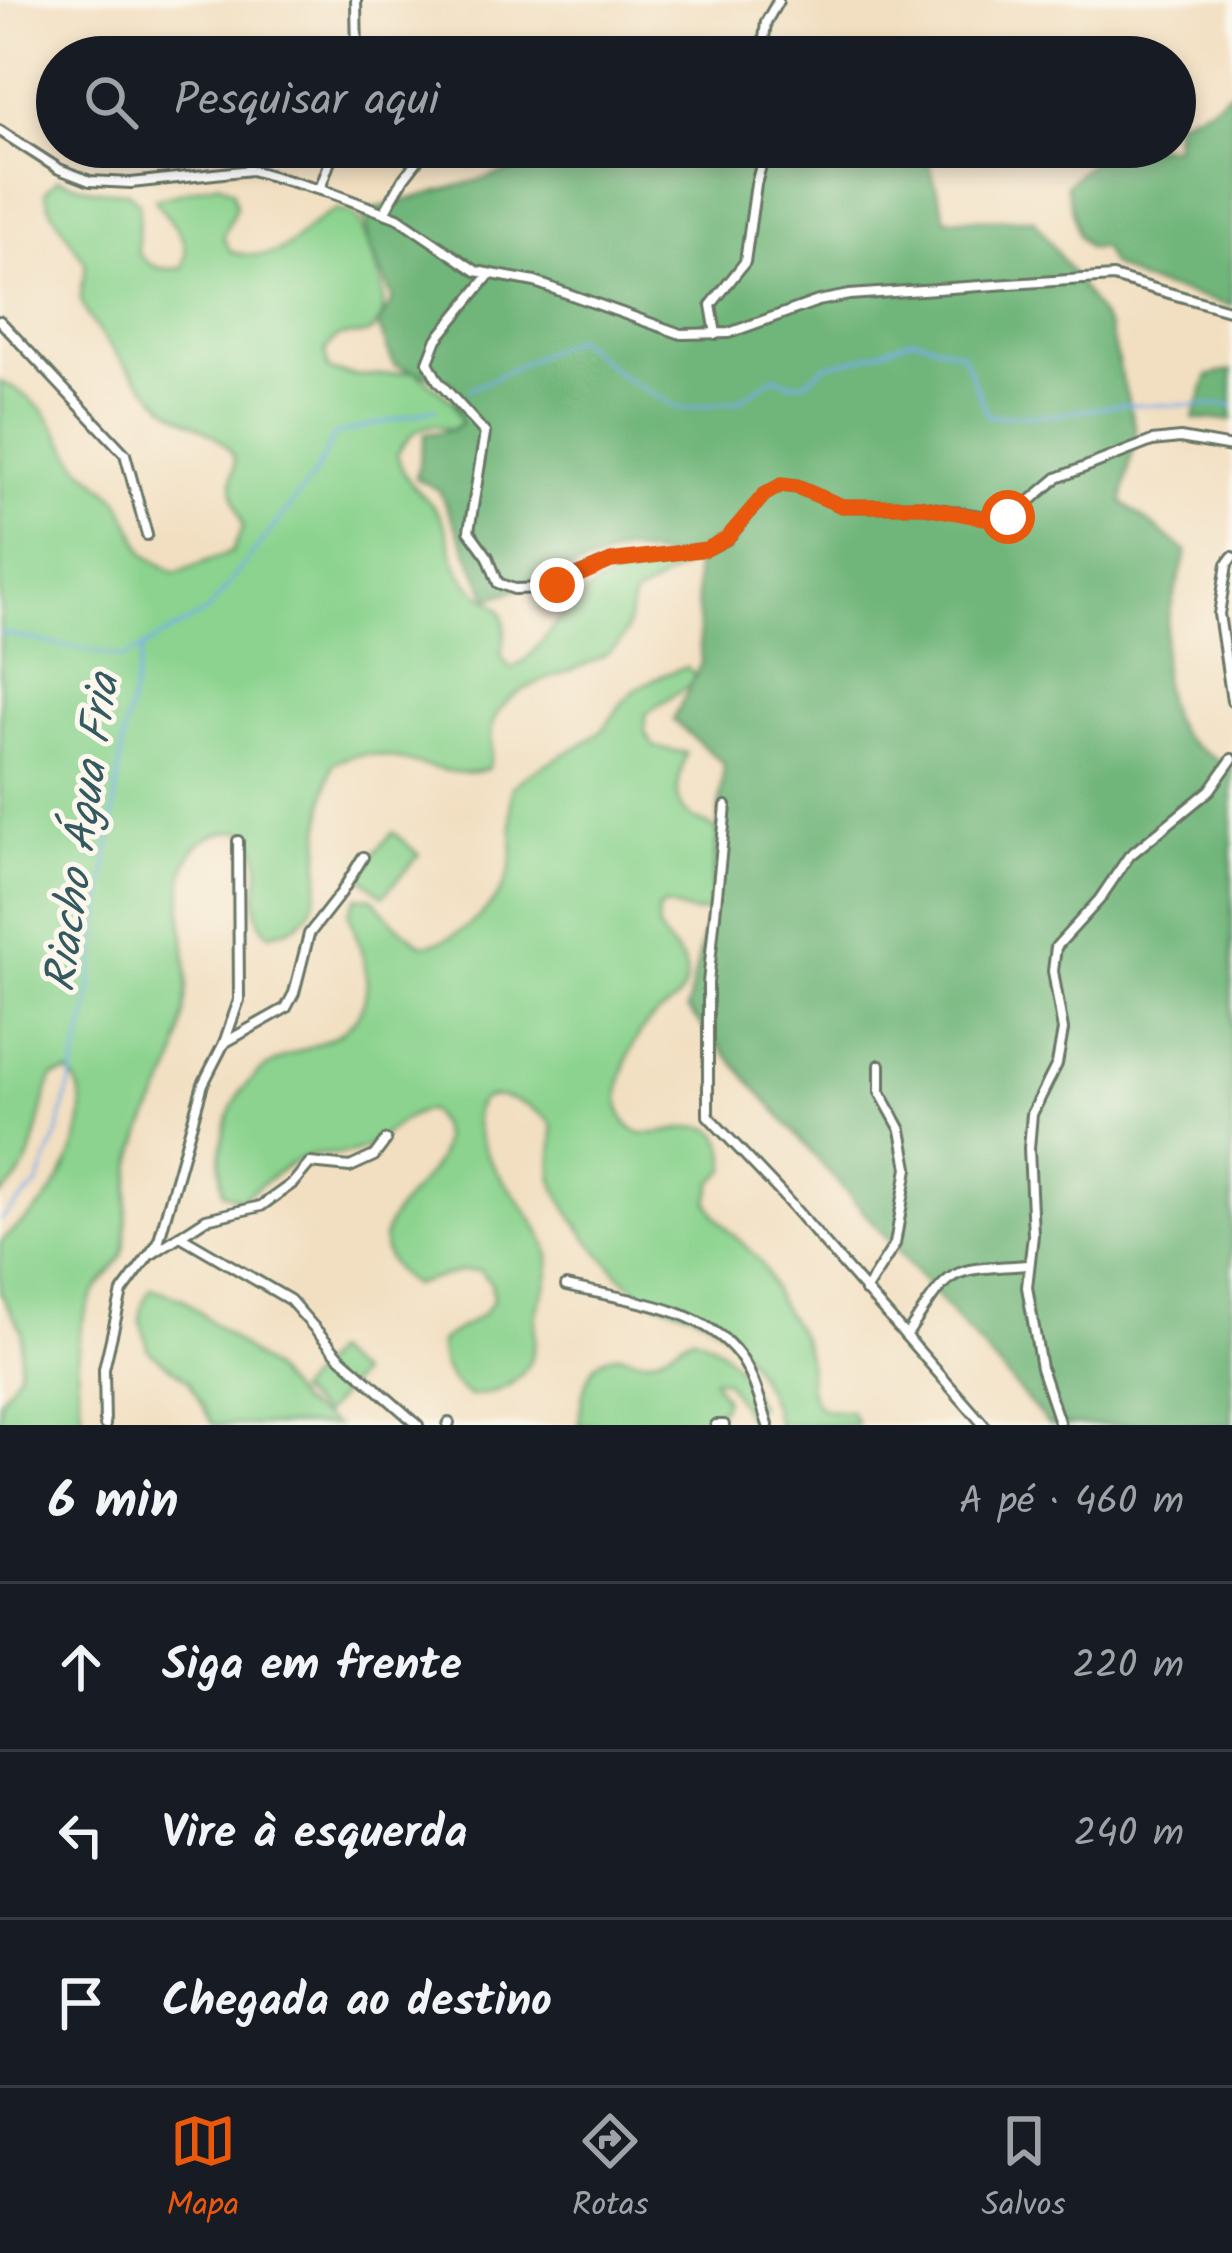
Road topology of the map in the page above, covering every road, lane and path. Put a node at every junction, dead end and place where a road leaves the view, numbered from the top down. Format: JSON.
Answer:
{"nodes":[{"id":1,"x":356,"y":0,"type":"edge"},
{"id":2,"x":778,"y":1,"type":"edge"},
{"id":3,"x":357,"y":36,"type":"edge"},
{"id":4,"x":764,"y":36,"type":"edge"},
{"id":5,"x":0,"y":131,"type":"edge"},
{"id":6,"x":36,"y":154,"type":"edge"},
{"id":7,"x":57,"y":168,"type":"edge"},
{"id":8,"x":328,"y":168,"type":"edge"},
{"id":9,"x":412,"y":168,"type":"edge"},
{"id":10,"x":760,"y":168,"type":"edge"},
{"id":11,"x":320,"y":189,"type":"junction"},
{"id":12,"x":385,"y":211,"type":"junction"},
{"id":13,"x":490,"y":274,"type":"junction"},
{"id":14,"x":1232,"y":311,"type":"edge"},
{"id":15,"x":0,"y":321,"type":"edge"},
{"id":16,"x":716,"y":334,"type":"junction"},
{"id":17,"x":1232,"y":447,"type":"edge"},
{"id":18,"x":146,"y":535,"type":"dead end"},
{"id":19,"x":1232,"y":557,"type":"edge"},
{"id":20,"x":1232,"y":701,"type":"edge"},
{"id":21,"x":1232,"y":759,"type":"edge"},
{"id":22,"x":726,"y":806,"type":"dead end"},
{"id":23,"x":238,"y":841,"type":"dead end"},
{"id":24,"x":363,"y":857,"type":"dead end"},
{"id":25,"x":224,"y":1043,"type":"junction"},
{"id":26,"x":880,"y":1065,"type":"dead end"},
{"id":27,"x":386,"y":1140,"type":"dead end"},
{"id":28,"x":182,"y":1237,"type":"junction"},
{"id":29,"x":151,"y":1255,"type":"junction"},
{"id":30,"x":1029,"y":1265,"type":"junction"},
{"id":31,"x":566,"y":1286,"type":"dead end"},
{"id":32,"x":865,"y":1291,"type":"junction"},
{"id":33,"x":906,"y":1336,"type":"junction"},
{"id":34,"x":105,"y":1425,"type":"edge"},
{"id":35,"x":418,"y":1425,"type":"edge"},
{"id":36,"x":769,"y":1425,"type":"edge"},
{"id":37,"x":984,"y":1425,"type":"edge"},
{"id":38,"x":1060,"y":1425,"type":"edge"}],
"edges":[{"from":1,"to":3,"type":"street"},
{"from":2,"to":4,"type":"street"},
{"from":5,"to":6,"type":"street"},
{"from":7,"to":11,"type":"street"},
{"from":8,"to":11,"type":"street"},
{"from":9,"to":12,"type":"street"},
{"from":10,"to":16,"type":"street"},
{"from":11,"to":12,"type":"street"},
{"from":12,"to":13,"type":"street"},
{"from":13,"to":16,"type":"street"},
{"from":13,"to":17,"type":"street"},
{"from":14,"to":16,"type":"street"},
{"from":15,"to":18,"type":"street"},
{"from":19,"to":20,"type":"street"},
{"from":21,"to":30,"type":"street"},
{"from":22,"to":32,"type":"street"},
{"from":23,"to":25,"type":"street"},
{"from":24,"to":25,"type":"street"},
{"from":25,"to":29,"type":"street"},
{"from":26,"to":32,"type":"street"},
{"from":27,"to":28,"type":"street"},
{"from":28,"to":29,"type":"street"},
{"from":28,"to":35,"type":"street"},
{"from":29,"to":34,"type":"street"},
{"from":30,"to":33,"type":"street"},
{"from":30,"to":38,"type":"street"},
{"from":31,"to":36,"type":"street"},
{"from":32,"to":33,"type":"street"},
{"from":33,"to":37,"type":"street"}]}
